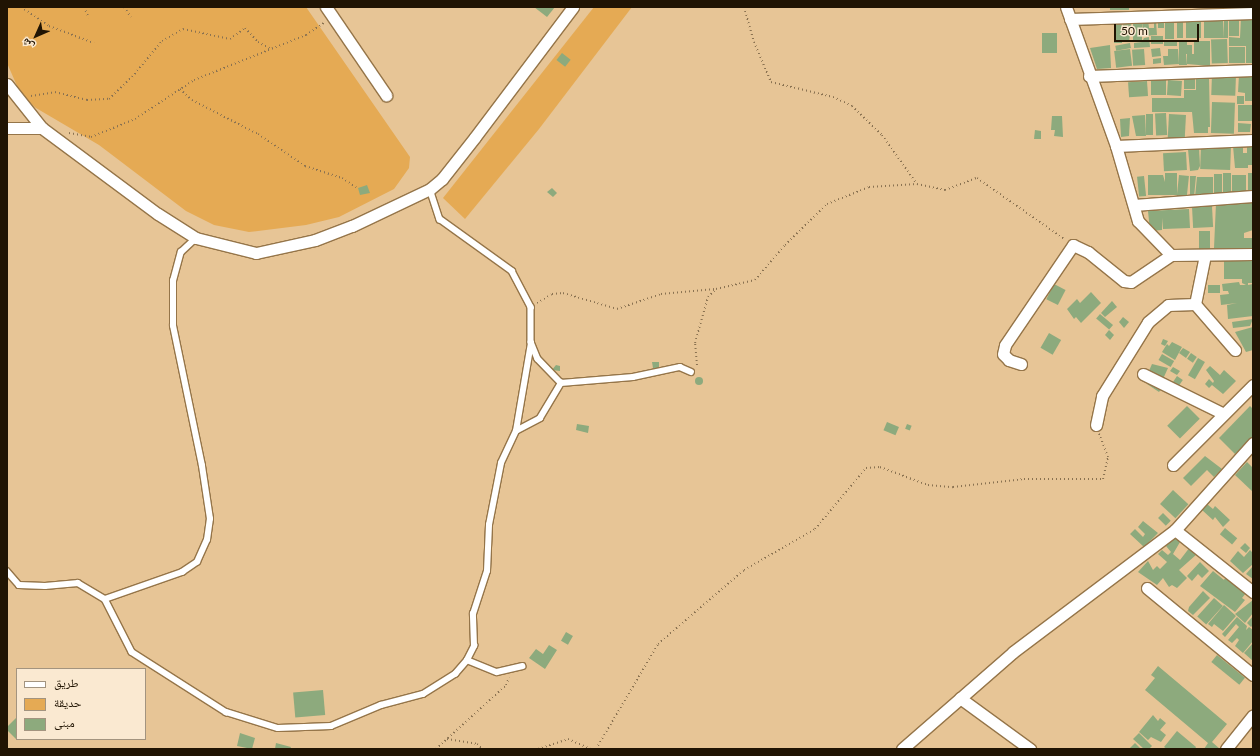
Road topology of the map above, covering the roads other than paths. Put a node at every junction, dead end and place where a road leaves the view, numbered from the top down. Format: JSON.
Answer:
{"nodes":[{"id":1,"x":326,"y":7,"type":"edge"},
{"id":2,"x":573,"y":7,"type":"edge"},
{"id":3,"x":1066,"y":7,"type":"edge"},
{"id":4,"x":1253,"y":13,"type":"edge"},
{"id":5,"x":1070,"y":19,"type":"junction"},
{"id":6,"x":1253,"y":70,"type":"edge"},
{"id":7,"x":1089,"y":76,"type":"junction"},
{"id":8,"x":7,"y":84,"type":"edge"},
{"id":9,"x":386,"y":95,"type":"dead end"},
{"id":10,"x":7,"y":128,"type":"edge"},
{"id":11,"x":42,"y":128,"type":"junction"},
{"id":12,"x":1253,"y":140,"type":"edge"},
{"id":13,"x":1116,"y":146,"type":"junction"},
{"id":14,"x":430,"y":189,"type":"junction"},
{"id":15,"x":1253,"y":196,"type":"edge"},
{"id":16,"x":1134,"y":205,"type":"junction"},
{"id":17,"x":196,"y":238,"type":"junction"},
{"id":18,"x":1253,"y":254,"type":"edge"},
{"id":19,"x":1172,"y":255,"type":"junction"},
{"id":20,"x":1205,"y":255,"type":"junction"},
{"id":21,"x":1195,"y":304,"type":"junction"},
{"id":22,"x":531,"y":342,"type":"junction"},
{"id":23,"x":1235,"y":350,"type":"dead end"},
{"id":24,"x":1021,"y":364,"type":"dead end"},
{"id":25,"x":691,"y":372,"type":"road end"},
{"id":26,"x":1143,"y":374,"type":"dead end"},
{"id":27,"x":561,"y":383,"type":"junction"},
{"id":28,"x":1252,"y":388,"type":"edge"},
{"id":29,"x":1224,"y":414,"type":"junction"},
{"id":30,"x":1096,"y":425,"type":"road end"},
{"id":31,"x":516,"y":431,"type":"junction"},
{"id":32,"x":1253,"y":443,"type":"edge"},
{"id":33,"x":1173,"y":465,"type":"dead end"},
{"id":34,"x":1175,"y":530,"type":"junction"},
{"id":35,"x":7,"y":571,"type":"edge"},
{"id":36,"x":1147,"y":588,"type":"dead end"},
{"id":37,"x":1253,"y":592,"type":"edge"},
{"id":38,"x":105,"y":599,"type":"junction"},
{"id":39,"x":467,"y":660,"type":"junction"},
{"id":40,"x":522,"y":666,"type":"dead end"},
{"id":41,"x":1253,"y":675,"type":"edge"},
{"id":42,"x":960,"y":698,"type":"junction"},
{"id":43,"x":1253,"y":715,"type":"edge"},
{"id":44,"x":902,"y":749,"type":"edge"},
{"id":45,"x":1030,"y":749,"type":"edge"},
{"id":46,"x":1226,"y":749,"type":"edge"}],
"edges":[{"from":1,"to":9,"type":"street"},
{"from":2,"to":14,"type":"street"},
{"from":3,"to":5,"type":"street"},
{"from":4,"to":5,"type":"street"},
{"from":5,"to":7,"type":"street"},
{"from":6,"to":7,"type":"street"},
{"from":7,"to":13,"type":"street"},
{"from":8,"to":11,"type":"street"},
{"from":10,"to":11,"type":"street"},
{"from":11,"to":17,"type":"street"},
{"from":12,"to":13,"type":"street"},
{"from":13,"to":16,"type":"street"},
{"from":14,"to":17,"type":"street"},
{"from":14,"to":22,"type":"lane"},
{"from":15,"to":16,"type":"street"},
{"from":16,"to":19,"type":"street"},
{"from":17,"to":38,"type":"lane"},
{"from":18,"to":20,"type":"street"},
{"from":19,"to":20,"type":"street"},
{"from":19,"to":24,"type":"street"},
{"from":20,"to":21,"type":"street"},
{"from":21,"to":23,"type":"street"},
{"from":21,"to":30,"type":"street"},
{"from":22,"to":27,"type":"lane"},
{"from":22,"to":31,"type":"lane"},
{"from":25,"to":27,"type":"lane"},
{"from":26,"to":29,"type":"street"},
{"from":27,"to":31,"type":"lane"},
{"from":28,"to":29,"type":"street"},
{"from":29,"to":33,"type":"street"},
{"from":31,"to":39,"type":"lane"},
{"from":32,"to":34,"type":"street"},
{"from":34,"to":37,"type":"street"},
{"from":34,"to":42,"type":"street"},
{"from":35,"to":38,"type":"lane"},
{"from":36,"to":41,"type":"street"},
{"from":38,"to":39,"type":"lane"},
{"from":39,"to":40,"type":"lane"},
{"from":42,"to":44,"type":"street"},
{"from":42,"to":45,"type":"street"},
{"from":43,"to":46,"type":"street"}]}
